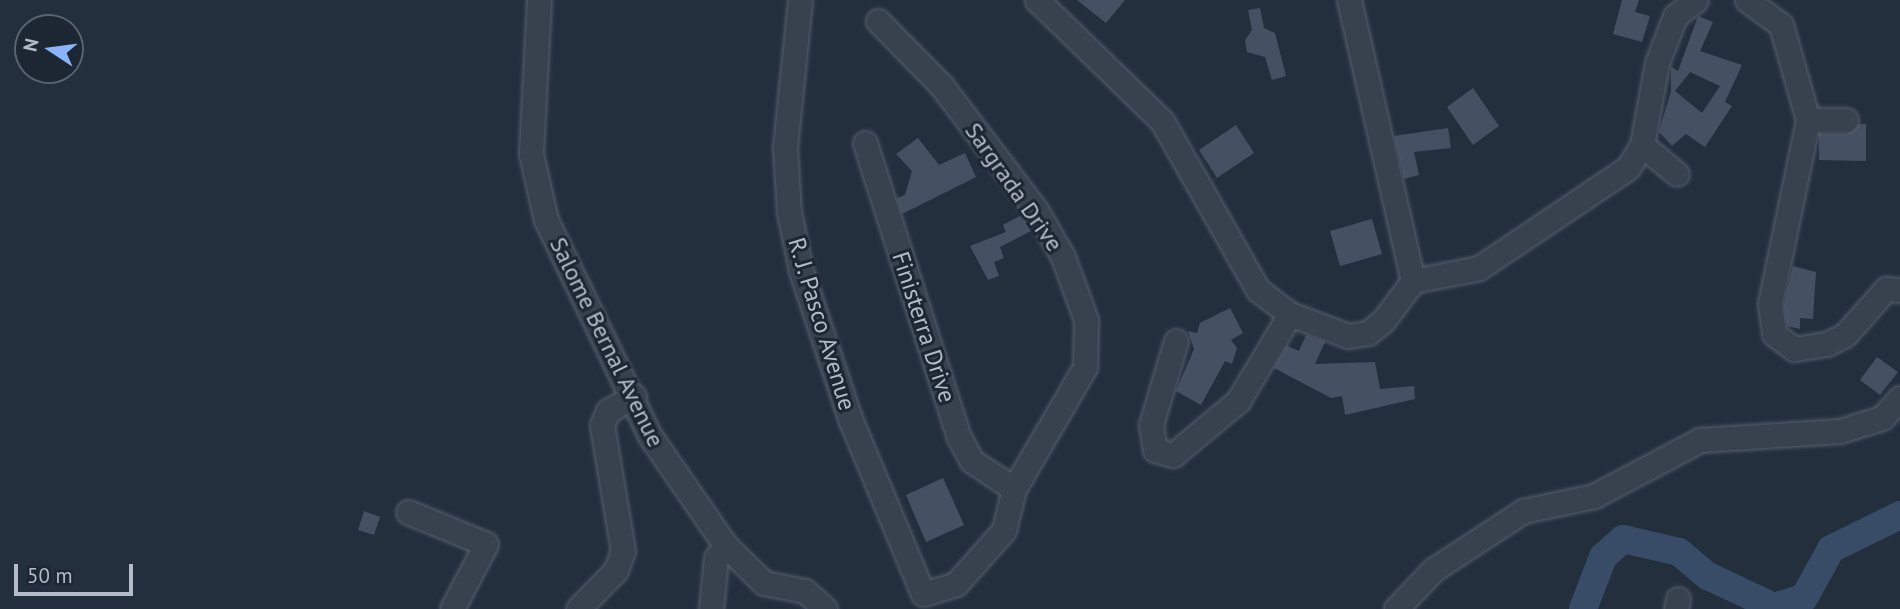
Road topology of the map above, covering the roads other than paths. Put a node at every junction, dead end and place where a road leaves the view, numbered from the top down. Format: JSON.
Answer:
{"nodes":[{"id":1,"x":538,"y":0,"type":"edge"},
{"id":2,"x":800,"y":0,"type":"edge"},
{"id":3,"x":1037,"y":0,"type":"edge"},
{"id":4,"x":1349,"y":0,"type":"edge"},
{"id":5,"x":1690,"y":0,"type":"edge"},
{"id":6,"x":1696,"y":0,"type":"edge"},
{"id":7,"x":1747,"y":0,"type":"edge"},
{"id":8,"x":878,"y":21,"type":"dead end"},
{"id":9,"x":1808,"y":120,"type":"junction"},
{"id":10,"x":1846,"y":120,"type":"dead end"},
{"id":11,"x":865,"y":143,"type":"dead end"},
{"id":12,"x":1643,"y":145,"type":"junction"},
{"id":13,"x":1677,"y":174,"type":"dead end"},
{"id":14,"x":1413,"y":281,"type":"junction"},
{"id":15,"x":1900,"y":290,"type":"edge"},
{"id":16,"x":1290,"y":314,"type":"junction"},
{"id":17,"x":1176,"y":341,"type":"dead end"},
{"id":18,"x":634,"y":396,"type":"junction"},
{"id":19,"x":1900,"y":398,"type":"edge"},
{"id":20,"x":1014,"y":489,"type":"junction"},
{"id":21,"x":408,"y":512,"type":"dead end"},
{"id":22,"x":726,"y":546,"type":"junction"},
{"id":23,"x":919,"y":601,"type":"edge"},
{"id":24,"x":452,"y":609,"type":"edge"},
{"id":25,"x":578,"y":609,"type":"edge"},
{"id":26,"x":711,"y":609,"type":"edge"},
{"id":27,"x":825,"y":609,"type":"edge"},
{"id":28,"x":1396,"y":609,"type":"edge"}],
"edges":[{"from":1,"to":18,"type":"street","name":"Salome Bernal Avenue"},
{"from":2,"to":23,"type":"street","name":"R. J. Pasco Avenue"},
{"from":3,"to":16,"type":"street"},
{"from":4,"to":14,"type":"street"},
{"from":5,"to":6,"type":"street"},
{"from":5,"to":12,"type":"street"},
{"from":7,"to":9,"type":"street"},
{"from":8,"to":20,"type":"street","name":"Sargrada Drive"},
{"from":9,"to":10,"type":"street"},
{"from":9,"to":15,"type":"street"},
{"from":11,"to":20,"type":"street","name":"Finisterra Drive"},
{"from":12,"to":13,"type":"street"},
{"from":12,"to":14,"type":"street"},
{"from":14,"to":16,"type":"street"},
{"from":16,"to":17,"type":"street"},
{"from":18,"to":22,"type":"street","name":"Salome Bernal Avenue"},
{"from":18,"to":25,"type":"street"},
{"from":19,"to":28,"type":"street"},
{"from":20,"to":23,"type":"street","name":"Sargrada Drive"},
{"from":21,"to":24,"type":"street"},
{"from":22,"to":26,"type":"street"},
{"from":22,"to":27,"type":"street","name":"Salome Bernal Avenue"}]}
